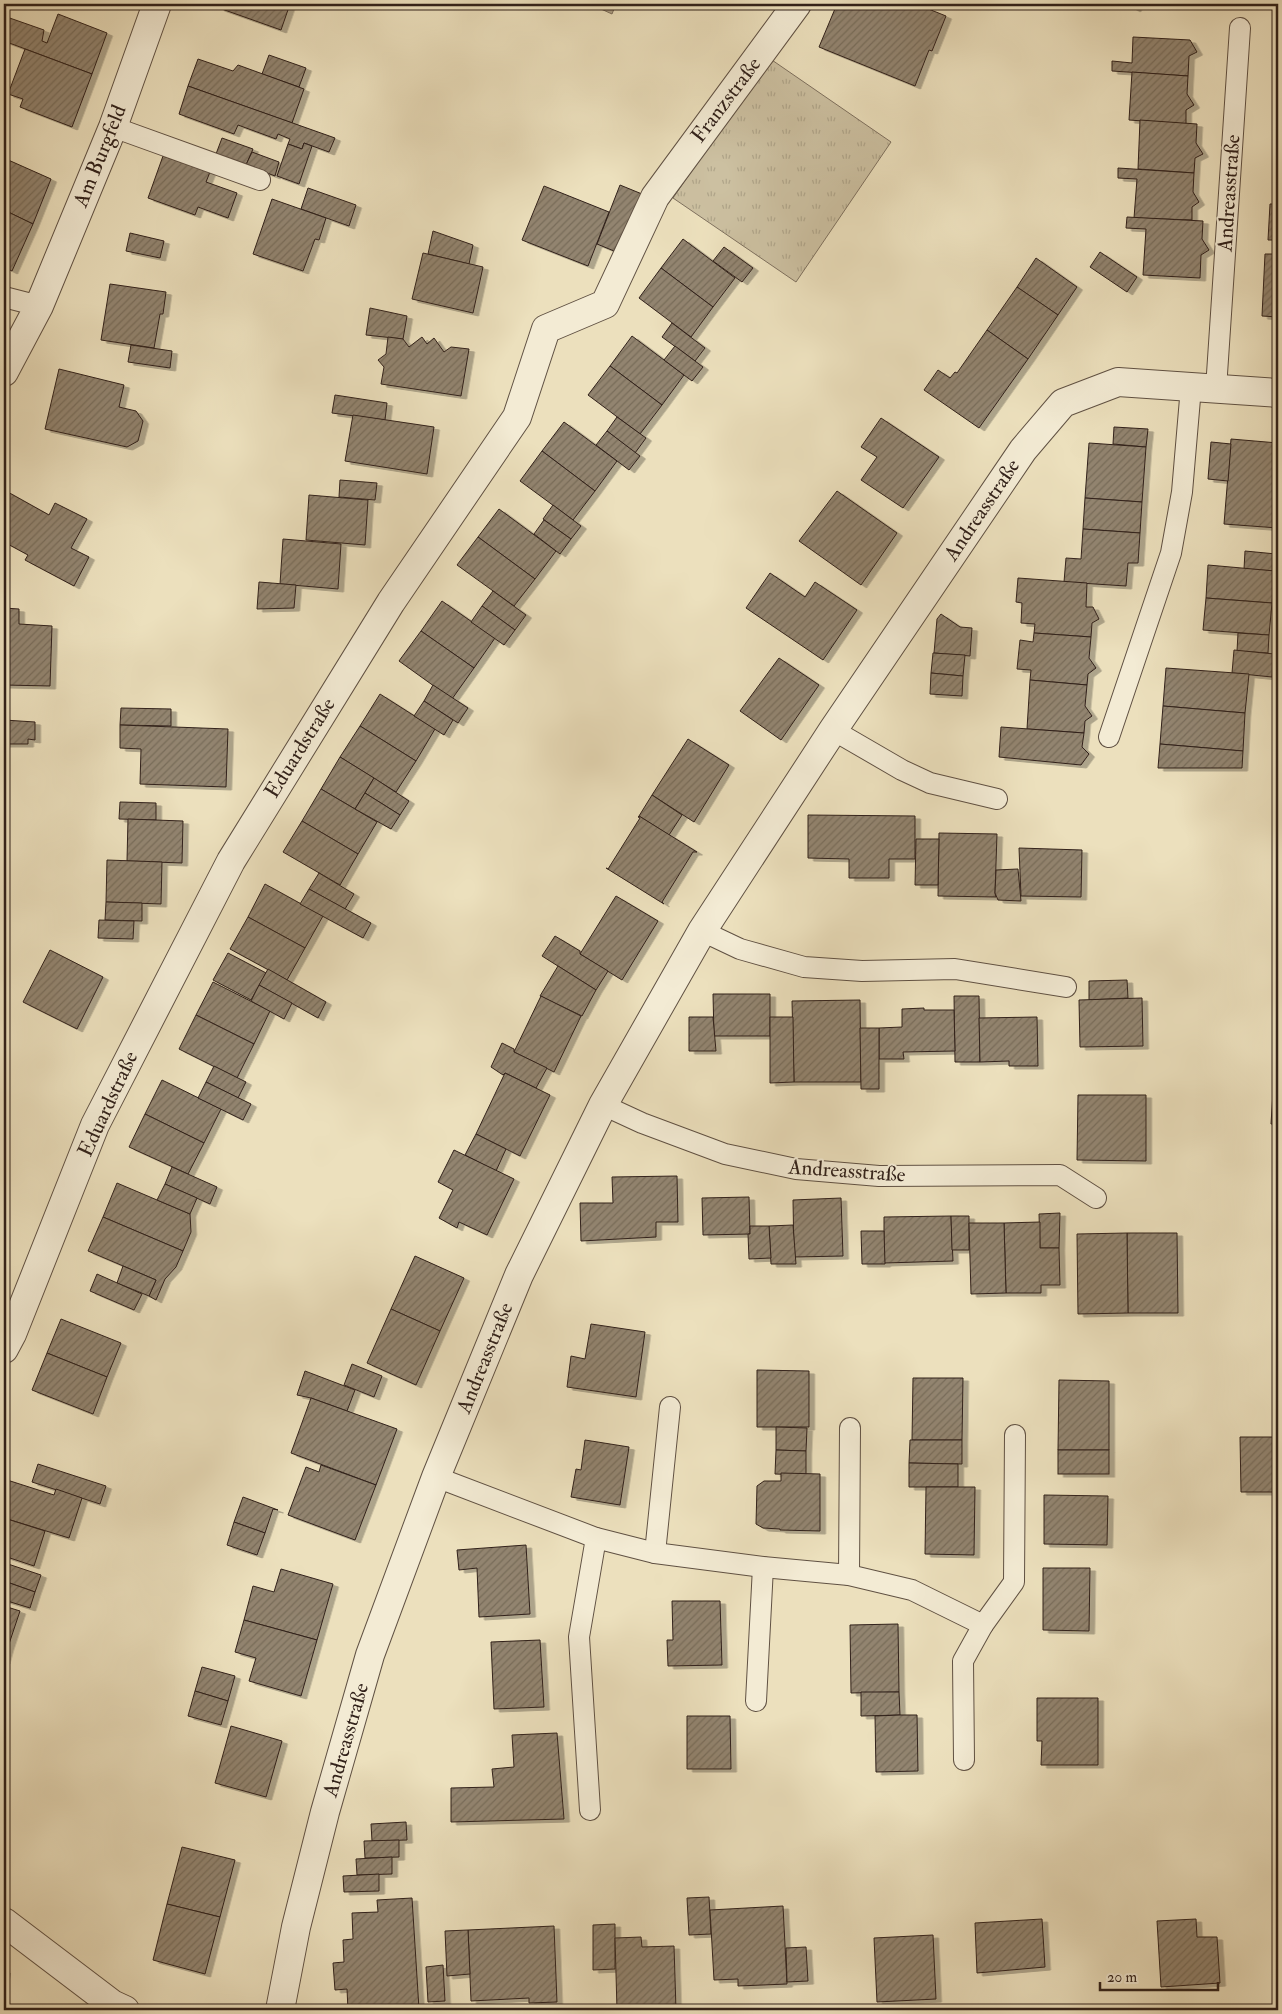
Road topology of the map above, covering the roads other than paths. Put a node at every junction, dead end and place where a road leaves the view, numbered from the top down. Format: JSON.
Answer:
{"nodes":[{"id":1,"x":157,"y":4,"type":"edge"},
{"id":2,"x":797,"y":4,"type":"edge"},
{"id":3,"x":1240,"y":28,"type":"dead end"},
{"id":4,"x":113,"y":127,"type":"junction"},
{"id":5,"x":260,"y":180,"type":"dead end"},
{"id":6,"x":655,"y":197,"type":"joint"},
{"id":7,"x":4,"y":297,"type":"edge"},
{"id":8,"x":39,"y":306,"type":"junction"},
{"id":9,"x":4,"y":372,"type":"edge"},
{"id":10,"x":1203,"y":388,"type":"junction"},
{"id":11,"x":1278,"y":393,"type":"edge"},
{"id":12,"x":833,"y":730,"type":"junction"},
{"id":13,"x":1109,"y":737,"type":"dead end"},
{"id":14,"x":997,"y":799,"type":"dead end"},
{"id":15,"x":702,"y":931,"type":"junction"},
{"id":16,"x":1066,"y":987,"type":"dead end"},
{"id":17,"x":603,"y":1105,"type":"junction"},
{"id":18,"x":1096,"y":1198,"type":"dead end"},
{"id":19,"x":4,"y":1349,"type":"edge"},
{"id":20,"x":670,"y":1407,"type":"dead end"},
{"id":21,"x":850,"y":1428,"type":"dead end"},
{"id":22,"x":1016,"y":1435,"type":"dead end"},
{"id":23,"x":436,"y":1477,"type":"junction"},
{"id":24,"x":596,"y":1538,"type":"junction"},
{"id":25,"x":655,"y":1553,"type":"junction"},
{"id":26,"x":763,"y":1567,"type":"junction"},
{"id":27,"x":849,"y":1575,"type":"junction"},
{"id":28,"x":983,"y":1625,"type":"junction"},
{"id":29,"x":756,"y":1701,"type":"dead end"},
{"id":30,"x":964,"y":1760,"type":"dead end"},
{"id":31,"x":590,"y":1810,"type":"dead end"},
{"id":32,"x":4,"y":1922,"type":"edge"},
{"id":33,"x":125,"y":2010,"type":"edge"},
{"id":34,"x":280,"y":2010,"type":"edge"}],
"edges":[{"from":1,"to":4,"type":"street","name":"Am Burgfeld"},
{"from":2,"to":6,"type":"street","name":"Franzstraße"},
{"from":3,"to":10,"type":"lane","name":"Andreasstraße"},
{"from":4,"to":5,"type":"lane"},
{"from":4,"to":8,"type":"street","name":"Am Burgfeld"},
{"from":6,"to":19,"type":"street","name":"Eduardstraße"},
{"from":7,"to":8,"type":"lane"},
{"from":8,"to":9,"type":"street","name":"Am Burgfeld"},
{"from":10,"to":11,"type":"street","name":"Andreasstraße"},
{"from":10,"to":12,"type":"street","name":"Andreasstraße"},
{"from":10,"to":13,"type":"lane","name":"Andreasstraße"},
{"from":12,"to":14,"type":"lane"},
{"from":12,"to":15,"type":"street","name":"Andreasstraße"},
{"from":15,"to":16,"type":"lane"},
{"from":15,"to":17,"type":"street","name":"Andreasstraße"},
{"from":17,"to":18,"type":"lane","name":"Andreasstraße"},
{"from":17,"to":23,"type":"street","name":"Andreasstraße"},
{"from":20,"to":25,"type":"lane"},
{"from":21,"to":27,"type":"lane"},
{"from":22,"to":28,"type":"lane"},
{"from":23,"to":24,"type":"lane"},
{"from":23,"to":34,"type":"street","name":"Andreasstraße"},
{"from":24,"to":25,"type":"lane"},
{"from":24,"to":31,"type":"lane"},
{"from":25,"to":26,"type":"lane"},
{"from":26,"to":27,"type":"lane"},
{"from":26,"to":29,"type":"lane"},
{"from":27,"to":28,"type":"lane"},
{"from":28,"to":30,"type":"lane"},
{"from":32,"to":33,"type":"street"}]}
